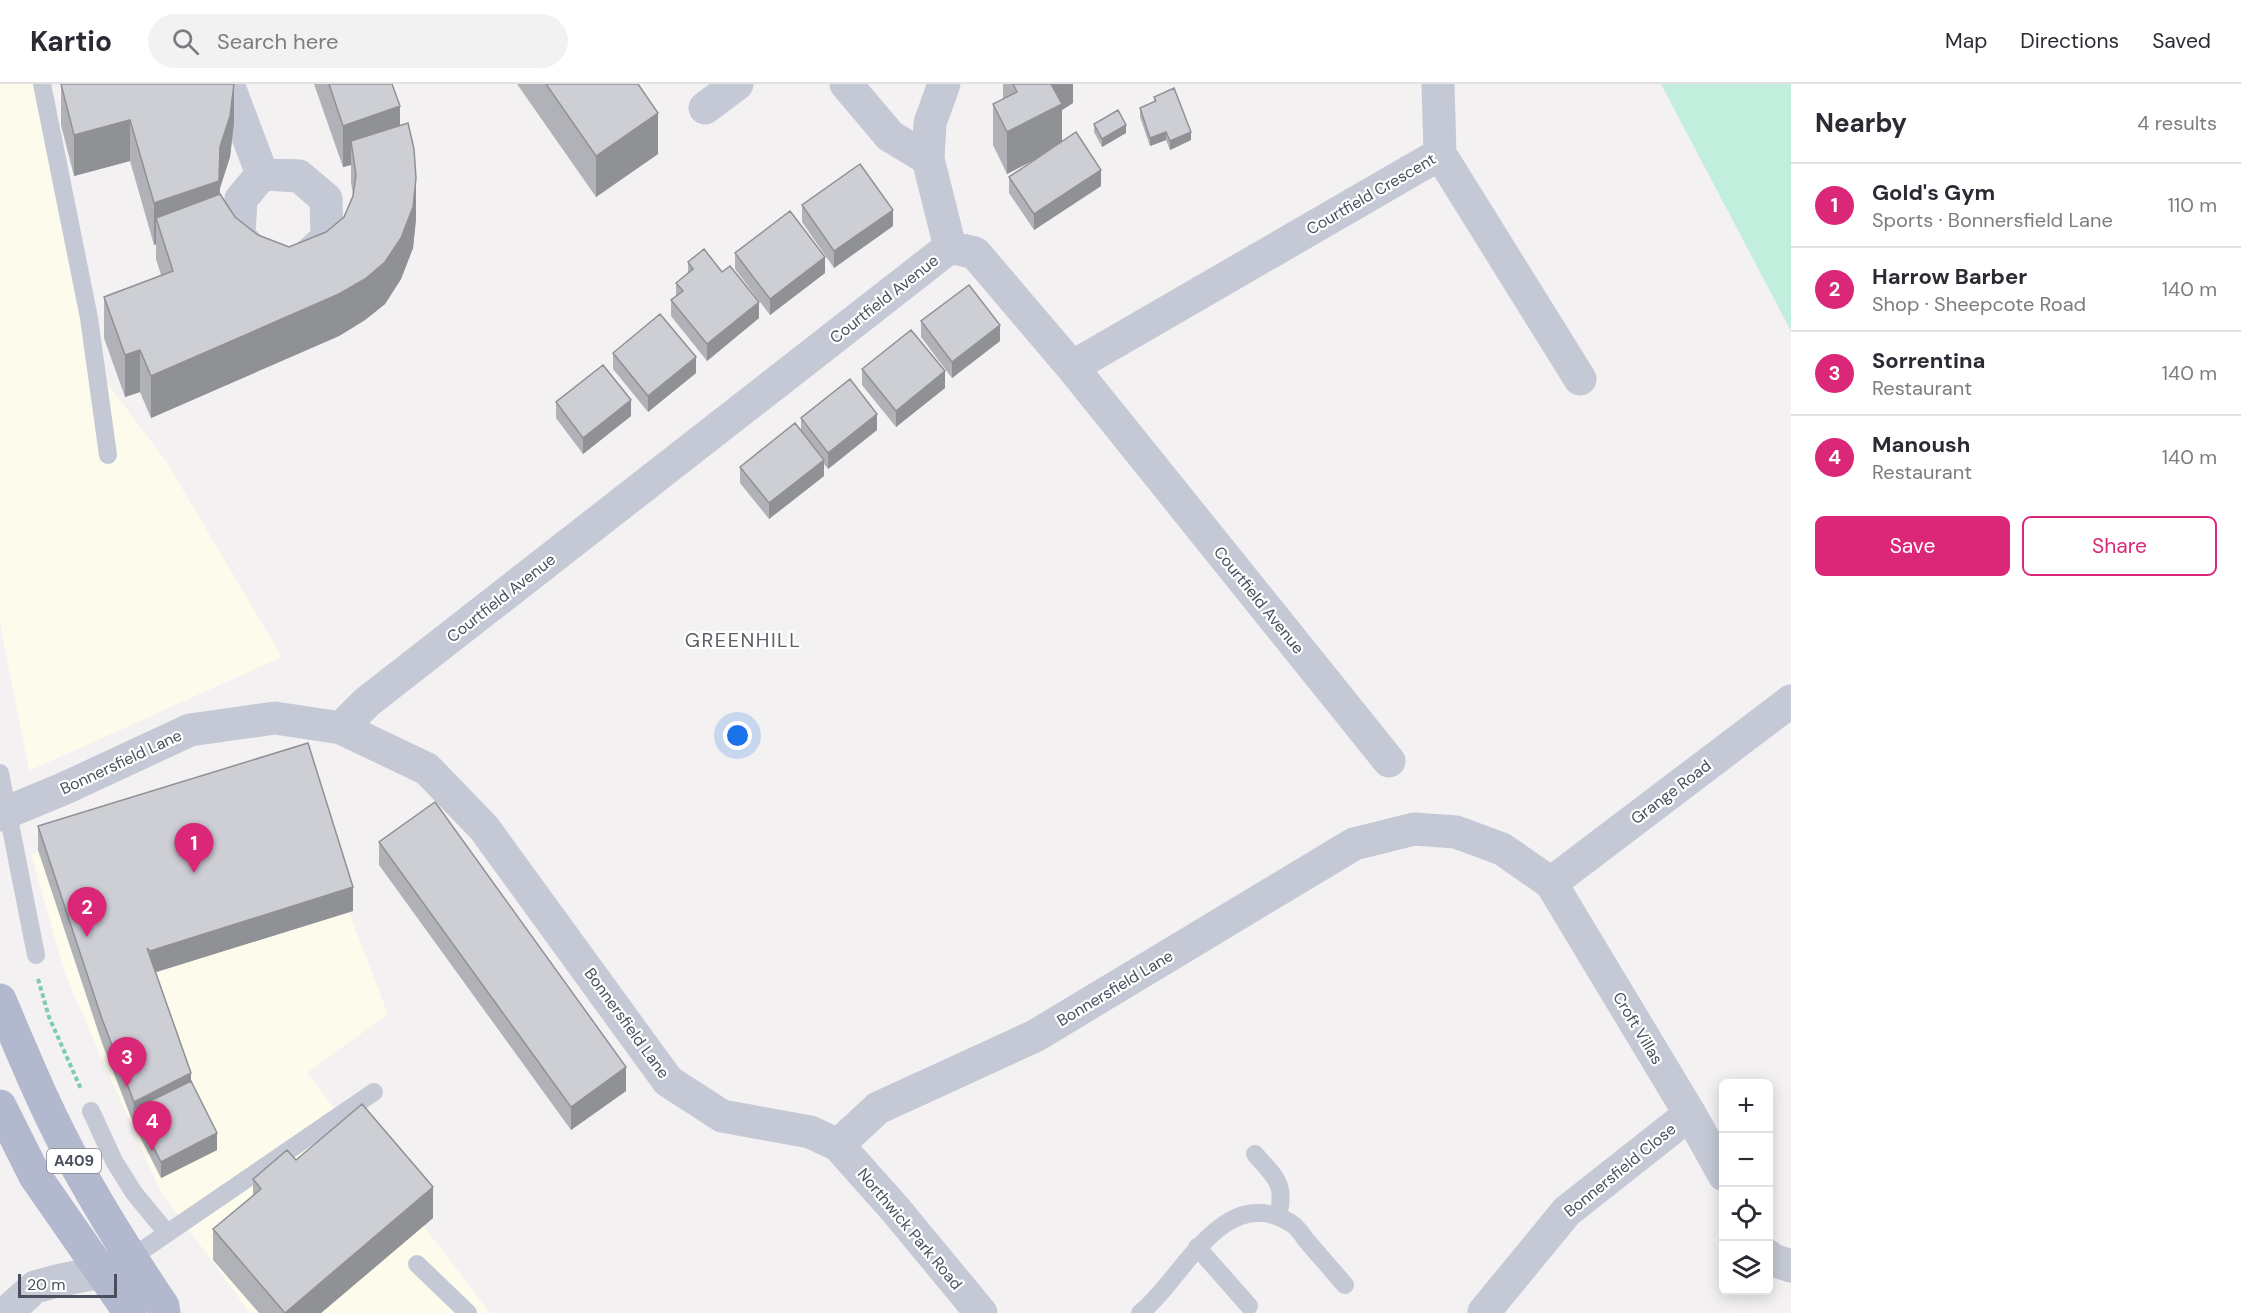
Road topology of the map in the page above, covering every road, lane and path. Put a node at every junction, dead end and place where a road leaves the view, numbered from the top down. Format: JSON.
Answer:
{"nodes":[{"id":1,"x":42,"y":84,"type":"edge"},
{"id":2,"x":228,"y":84,"type":"edge"},
{"id":3,"x":737,"y":84,"type":"edge"},
{"id":4,"x":846,"y":84,"type":"edge"},
{"id":5,"x":944,"y":84,"type":"edge"},
{"id":6,"x":1437,"y":84,"type":"edge"},
{"id":7,"x":705,"y":108,"type":"dead end"},
{"id":8,"x":1440,"y":154,"type":"junction"},
{"id":9,"x":927,"y":159,"type":"junction"},
{"id":10,"x":262,"y":174,"type":"dead end"},
{"id":11,"x":950,"y":247,"type":"junction"},
{"id":12,"x":1072,"y":367,"type":"junction"},
{"id":13,"x":1580,"y":379,"type":"dead end"},
{"id":14,"x":108,"y":455,"type":"dead end"},
{"id":15,"x":1791,"y":701,"type":"edge"},
{"id":16,"x":340,"y":729,"type":"junction"},
{"id":17,"x":1389,"y":761,"type":"dead end"},
{"id":18,"x":0,"y":773,"type":"edge"},
{"id":19,"x":4,"y":815,"type":"edge"},
{"id":20,"x":1551,"y":883,"type":"junction"},
{"id":21,"x":36,"y":955,"type":"joint"},
{"id":22,"x":0,"y":1000,"type":"edge"},
{"id":23,"x":374,"y":1092,"type":"dead end"},
{"id":24,"x":0,"y":1106,"type":"edge"},
{"id":25,"x":91,"y":1111,"type":"joint"},
{"id":26,"x":1690,"y":1114,"type":"junction"},
{"id":27,"x":838,"y":1144,"type":"junction"},
{"id":28,"x":1255,"y":1154,"type":"dead end"},
{"id":29,"x":1719,"y":1166,"type":"edge"},
{"id":30,"x":1278,"y":1217,"type":"junction"},
{"id":31,"x":167,"y":1233,"type":"junction"},
{"id":32,"x":1197,"y":1247,"type":"junction"},
{"id":33,"x":131,"y":1258,"type":"junction"},
{"id":34,"x":1773,"y":1259,"type":"edge"},
{"id":35,"x":417,"y":1263,"type":"dead end"},
{"id":36,"x":1791,"y":1266,"type":"edge"},
{"id":37,"x":102,"y":1272,"type":"junction"},
{"id":38,"x":1345,"y":1285,"type":"dead end"},
{"id":39,"x":1249,"y":1306,"type":"dead end"},
{"id":40,"x":1484,"y":1312,"type":"edge"},
{"id":41,"x":6,"y":1313,"type":"edge"},
{"id":42,"x":130,"y":1313,"type":"edge"},
{"id":43,"x":164,"y":1313,"type":"edge"},
{"id":44,"x":468,"y":1313,"type":"edge"},
{"id":45,"x":981,"y":1313,"type":"edge"},
{"id":46,"x":1140,"y":1313,"type":"edge"}],
"edges":[{"from":1,"to":14,"type":"lane"},
{"from":2,"to":10,"type":"street"},
{"from":3,"to":7,"type":"street"},
{"from":4,"to":9,"type":"street"},
{"from":5,"to":9,"type":"street"},
{"from":6,"to":8,"type":"street"},
{"from":8,"to":12,"type":"street","name":"Courtfield Crescent"},
{"from":8,"to":13,"type":"street","name":"Courtfield Crescent"},
{"from":9,"to":11,"type":"street"},
{"from":11,"to":12,"type":"street","name":"Courtfield Avenue"},
{"from":11,"to":16,"type":"street","name":"Courtfield Avenue"},
{"from":12,"to":17,"type":"street","name":"Courtfield Avenue"},
{"from":15,"to":20,"type":"street","name":"Grange Road"},
{"from":16,"to":19,"type":"street","name":"Bonnersfield Lane"},
{"from":16,"to":27,"type":"street","name":"Bonnersfield Lane"},
{"from":18,"to":19,"type":"lane"},
{"from":19,"to":21,"type":"lane"},
{"from":20,"to":26,"type":"street","name":"Croft Villas"},
{"from":20,"to":27,"type":"street","name":"Bonnersfield Lane"},
{"from":21,"to":25,"type":"path"},
{"from":22,"to":33,"type":"main road","number":"A409"},
{"from":23,"to":31,"type":"lane"},
{"from":24,"to":37,"type":"main road","number":"A409"},
{"from":25,"to":31,"type":"lane"},
{"from":26,"to":29,"type":"street","name":"Croft Villas"},
{"from":26,"to":40,"type":"street","name":"Bonnersfield Close"},
{"from":27,"to":45,"type":"street","name":"Northwick Park Road"},
{"from":28,"to":30,"type":"lane"},
{"from":30,"to":32,"type":"lane"},
{"from":30,"to":38,"type":"lane"},
{"from":31,"to":33,"type":"lane"},
{"from":32,"to":39,"type":"lane"},
{"from":32,"to":46,"type":"lane"},
{"from":33,"to":37,"type":"street"},
{"from":33,"to":43,"type":"main road","number":"A409"},
{"from":34,"to":36,"type":"street"},
{"from":35,"to":44,"type":"lane"},
{"from":37,"to":41,"type":"street"},
{"from":37,"to":42,"type":"main road","number":"A409"}]}
